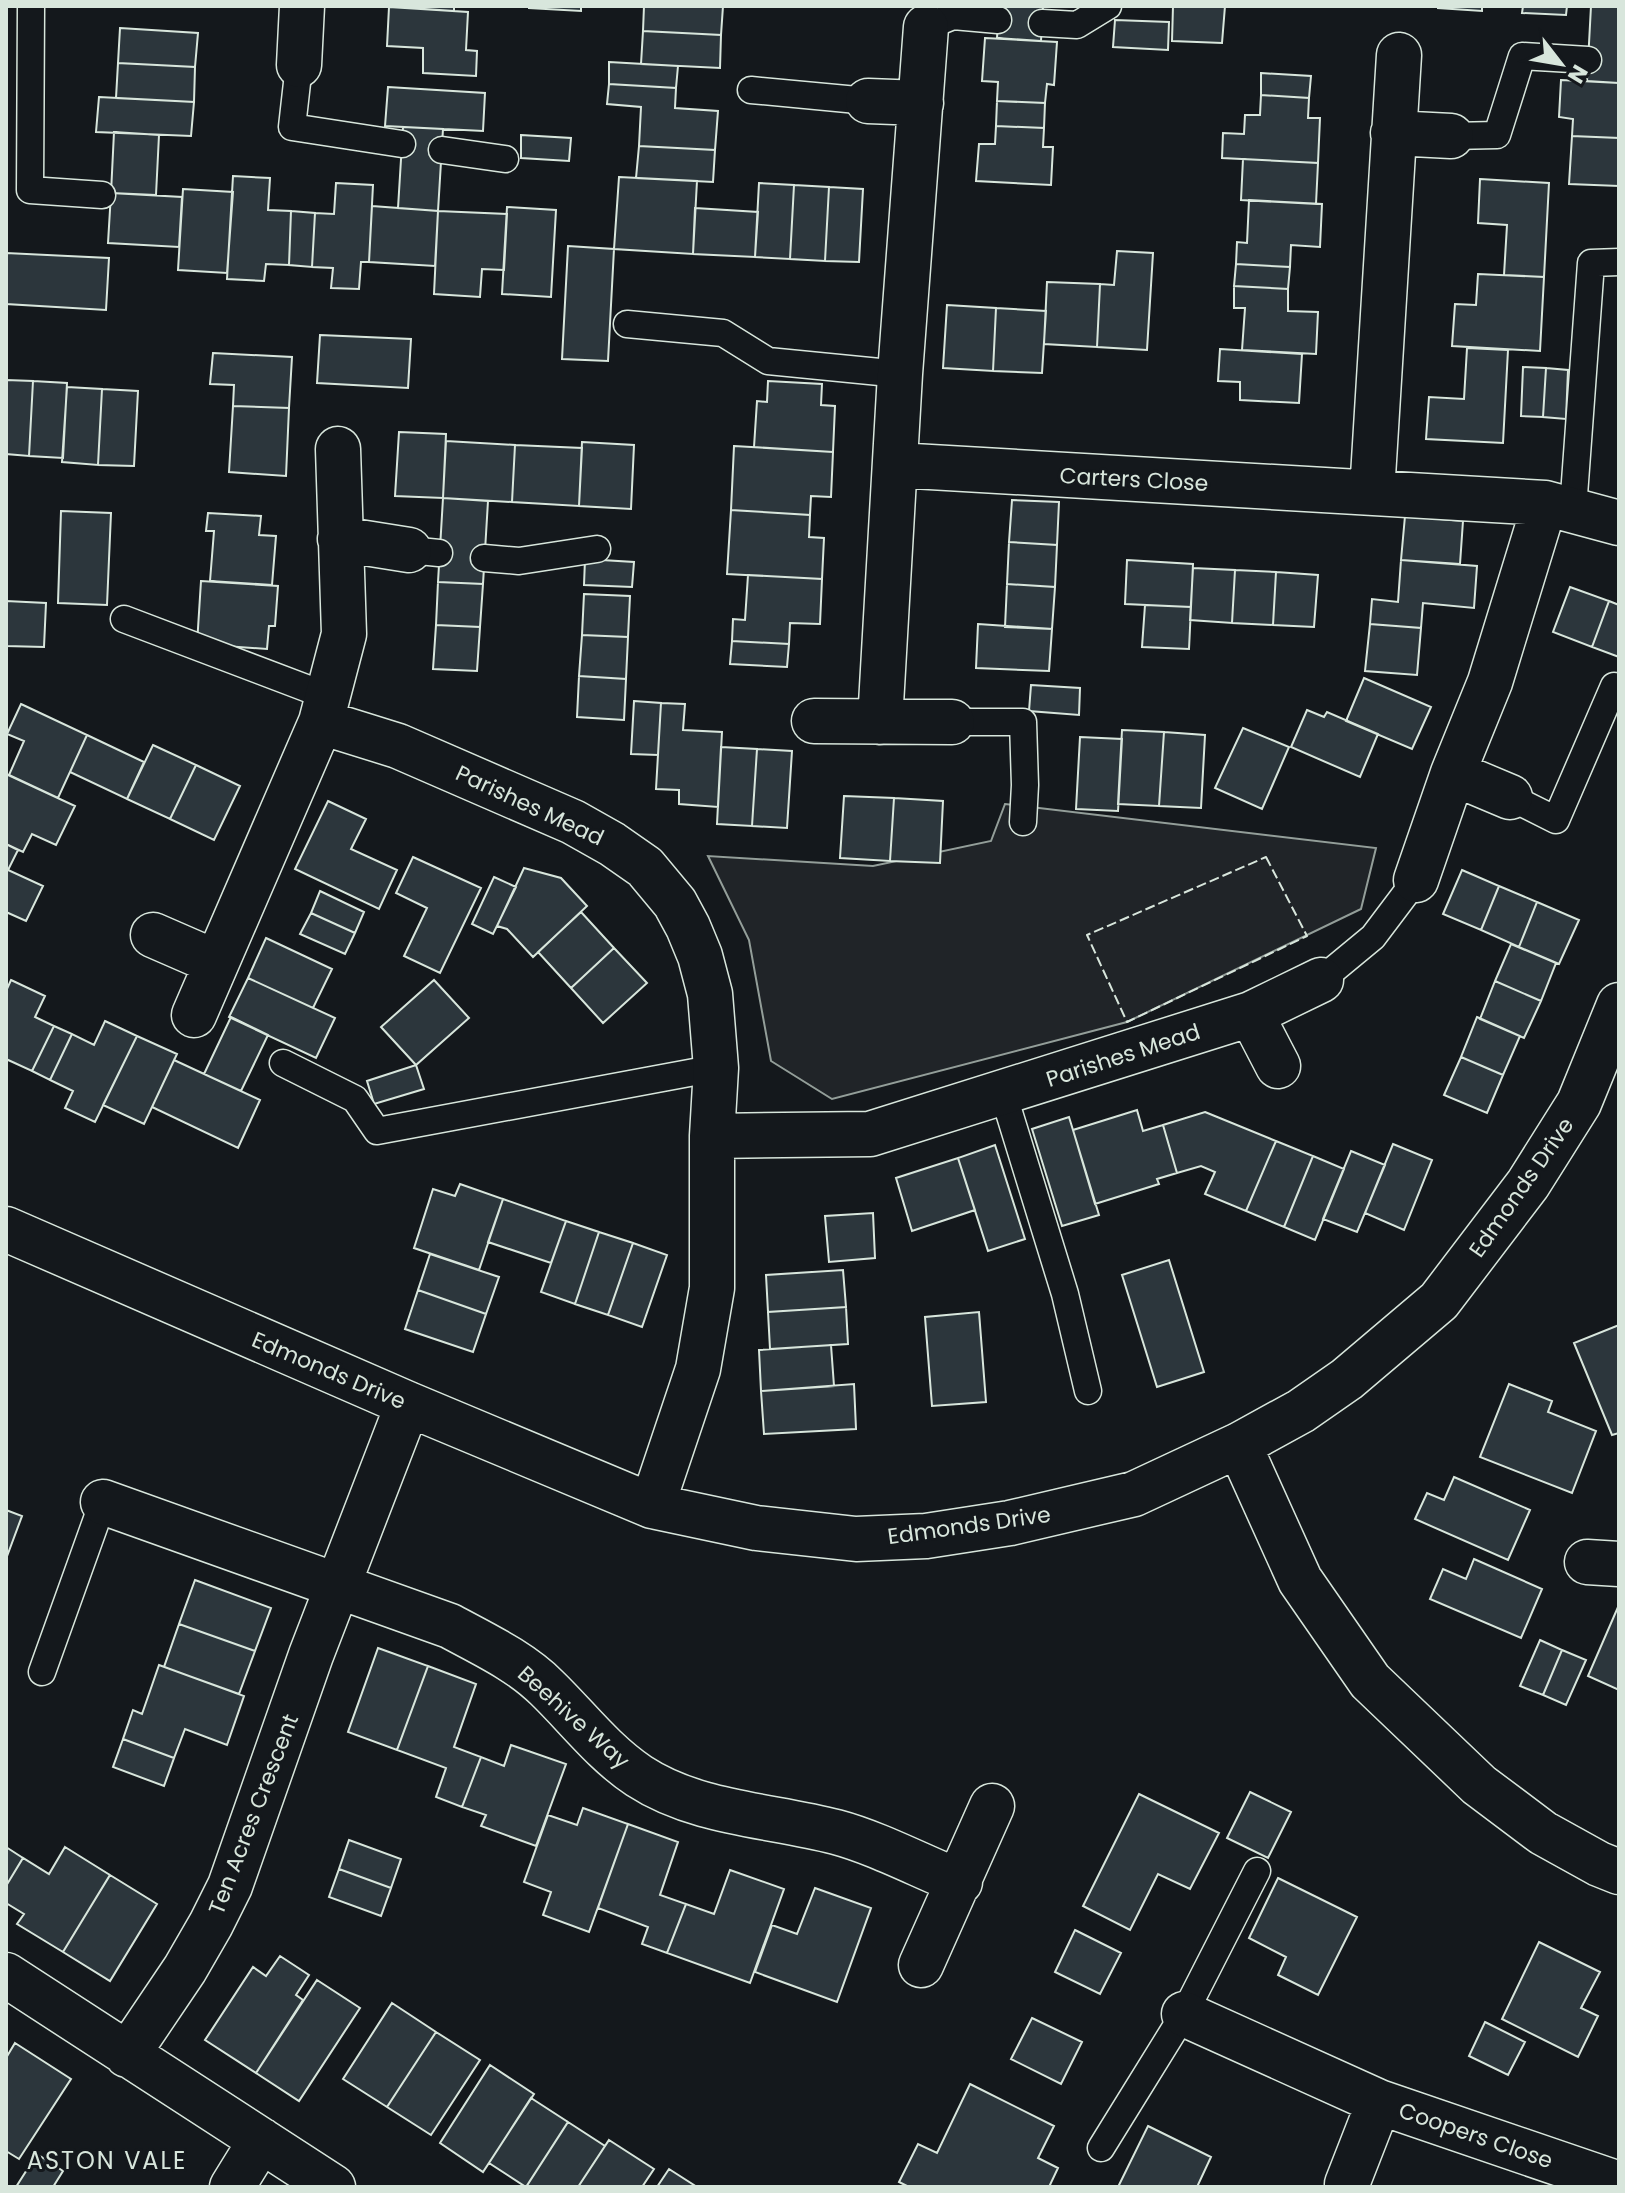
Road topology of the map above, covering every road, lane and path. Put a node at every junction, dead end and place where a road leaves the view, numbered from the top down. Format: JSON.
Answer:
{"nodes":[{"id":1,"x":31,"y":6,"type":"edge"},
{"id":2,"x":302,"y":6,"type":"edge"},
{"id":3,"x":1108,"y":6,"type":"edge"},
{"id":4,"x":998,"y":20,"type":"dead end"},
{"id":5,"x":1042,"y":23,"type":"dead end"},
{"id":6,"x":926,"y":27,"type":"joint"},
{"id":7,"x":1399,"y":55,"type":"dead end"},
{"id":8,"x":1588,"y":60,"type":"dead end"},
{"id":9,"x":299,"y":65,"type":"joint"},
{"id":10,"x":751,"y":90,"type":"dead end"},
{"id":11,"x":868,"y":101,"type":"joint"},
{"id":12,"x":921,"y":103,"type":"junction"},
{"id":13,"x":1393,"y":133,"type":"junction"},
{"id":14,"x":1451,"y":136,"type":"joint"},
{"id":15,"x":402,"y":144,"type":"dead end"},
{"id":16,"x":442,"y":150,"type":"dead end"},
{"id":17,"x":505,"y":159,"type":"dead end"},
{"id":18,"x":102,"y":195,"type":"dead end"},
{"id":19,"x":1619,"y":262,"type":"edge"},
{"id":20,"x":627,"y":324,"type":"dead end"},
{"id":21,"x":900,"y":374,"type":"junction"},
{"id":22,"x":338,"y":449,"type":"dead end"},
{"id":23,"x":896,"y":465,"type":"junction"},
{"id":24,"x":1372,"y":493,"type":"junction"},
{"id":25,"x":1559,"y":506,"type":"junction"},
{"id":26,"x":1619,"y":523,"type":"edge"},
{"id":27,"x":340,"y":539,"type":"junction"},
{"id":28,"x":597,"y":549,"type":"dead end"},
{"id":29,"x":424,"y":552,"type":"dead end"},
{"id":30,"x":484,"y":558,"type":"dead end"},
{"id":31,"x":124,"y":619,"type":"dead end"},
{"id":32,"x":1614,"y":686,"type":"dead end"},
{"id":33,"x":324,"y":709,"type":"junction"},
{"id":34,"x":814,"y":721,"type":"dead end"},
{"id":35,"x":880,"y":722,"type":"junction"},
{"id":36,"x":952,"y":722,"type":"joint"},
{"id":37,"x":1453,"y":773,"type":"junction"},
{"id":38,"x":1510,"y":797,"type":"joint"},
{"id":39,"x":1023,"y":822,"type":"dead end"},
{"id":40,"x":1416,"y":880,"type":"joint"},
{"id":41,"x":153,"y":935,"type":"dead end"},
{"id":42,"x":215,"y":962,"type":"junction"},
{"id":43,"x":1321,"y":980,"type":"joint"},
{"id":44,"x":1619,"y":1005,"type":"edge"},
{"id":45,"x":1251,"y":1014,"type":"junction"},
{"id":46,"x":194,"y":1015,"type":"dead end"},
{"id":47,"x":283,"y":1063,"type":"dead end"},
{"id":48,"x":1278,"y":1066,"type":"dead end"},
{"id":49,"x":716,"y":1068,"type":"junction"},
{"id":50,"x":1003,"y":1093,"type":"junction"},
{"id":51,"x":712,"y":1136,"type":"junction"},
{"id":52,"x":6,"y":1229,"type":"edge"},
{"id":53,"x":1088,"y":1391,"type":"dead end"},
{"id":54,"x":408,"y":1404,"type":"junction"},
{"id":55,"x":1239,"y":1445,"type":"junction"},
{"id":56,"x":103,"y":1502,"type":"joint"},
{"id":57,"x":652,"y":1506,"type":"junction"},
{"id":58,"x":337,"y":1585,"type":"junction"},
{"id":59,"x":42,"y":1672,"type":"dead end"},
{"id":60,"x":992,"y":1806,"type":"dead end"},
{"id":61,"x":1257,"y":1871,"type":"dead end"},
{"id":62,"x":1619,"y":1872,"type":"edge"},
{"id":63,"x":960,"y":1882,"type":"junction"},
{"id":64,"x":921,"y":1965,"type":"dead end"},
{"id":65,"x":6,"y":1975,"type":"edge"},
{"id":66,"x":1184,"y":2014,"type":"junction"},
{"id":67,"x":127,"y":2055,"type":"junction"},
{"id":68,"x":1379,"y":2102,"type":"junction"},
{"id":69,"x":261,"y":2140,"type":"junction"},
{"id":70,"x":1101,"y":2148,"type":"dead end"},
{"id":71,"x":1347,"y":2184,"type":"dead end"},
{"id":72,"x":1619,"y":2184,"type":"edge"},
{"id":73,"x":232,"y":2187,"type":"edge"},
{"id":74,"x":333,"y":2187,"type":"edge"}],
"edges":[{"from":1,"to":18,"type":"lane"},
{"from":2,"to":9,"type":"street"},
{"from":3,"to":5,"type":"lane"},
{"from":4,"to":6,"type":"lane"},
{"from":6,"to":12,"type":"street"},
{"from":7,"to":13,"type":"street"},
{"from":8,"to":14,"type":"lane"},
{"from":9,"to":15,"type":"lane"},
{"from":10,"to":11,"type":"lane"},
{"from":11,"to":12,"type":"street"},
{"from":12,"to":21,"type":"street"},
{"from":13,"to":14,"type":"street"},
{"from":13,"to":24,"type":"street"},
{"from":16,"to":17,"type":"lane"},
{"from":19,"to":25,"type":"lane"},
{"from":20,"to":21,"type":"lane"},
{"from":21,"to":23,"type":"street"},
{"from":22,"to":27,"type":"street"},
{"from":23,"to":24,"type":"street","name":"Carters Close"},
{"from":23,"to":35,"type":"street"},
{"from":24,"to":25,"type":"street","name":"Carters Close"},
{"from":25,"to":26,"type":"street","name":"Carters Close"},
{"from":25,"to":37,"type":"street"},
{"from":27,"to":29,"type":"street"},
{"from":27,"to":33,"type":"street"},
{"from":28,"to":30,"type":"lane"},
{"from":31,"to":33,"type":"lane"},
{"from":32,"to":38,"type":"lane"},
{"from":33,"to":42,"type":"street"},
{"from":33,"to":49,"type":"street","name":"Parishes Mead"},
{"from":34,"to":35,"type":"street"},
{"from":35,"to":36,"type":"street"},
{"from":36,"to":39,"type":"lane"},
{"from":37,"to":38,"type":"street"},
{"from":37,"to":40,"type":"street"},
{"from":40,"to":43,"type":"lane"},
{"from":41,"to":42,"type":"street"},
{"from":42,"to":46,"type":"street"},
{"from":43,"to":45,"type":"street","name":"Parishes Mead"},
{"from":44,"to":55,"type":"street","name":"Edmonds Drive"},
{"from":45,"to":48,"type":"street"},
{"from":45,"to":50,"type":"street","name":"Parishes Mead"},
{"from":47,"to":49,"type":"lane"},
{"from":49,"to":51,"type":"street","name":"Parishes Mead"},
{"from":50,"to":51,"type":"street","name":"Parishes Mead"},
{"from":50,"to":53,"type":"lane"},
{"from":51,"to":57,"type":"street","name":"Parishes Mead"},
{"from":52,"to":54,"type":"street","name":"Edmonds Drive"},
{"from":54,"to":57,"type":"street","name":"Edmonds Drive"},
{"from":54,"to":58,"type":"street","name":"Ten Acres Crescent"},
{"from":55,"to":57,"type":"street","name":"Edmonds Drive"},
{"from":55,"to":62,"type":"street"},
{"from":56,"to":58,"type":"street","name":"Beehive Way"},
{"from":56,"to":59,"type":"lane"},
{"from":58,"to":63,"type":"street","name":"Beehive Way"},
{"from":58,"to":67,"type":"street","name":"Ten Acres Crescent"},
{"from":60,"to":63,"type":"street"},
{"from":61,"to":66,"type":"lane"},
{"from":63,"to":64,"type":"street"},
{"from":65,"to":67,"type":"street"},
{"from":66,"to":68,"type":"street","name":"Coopers Close"},
{"from":66,"to":70,"type":"lane"},
{"from":67,"to":69,"type":"street"},
{"from":68,"to":71,"type":"street","name":"Coopers Close"},
{"from":68,"to":72,"type":"street","name":"Coopers Close"},
{"from":69,"to":73,"type":"street"},
{"from":69,"to":74,"type":"street"}]}
